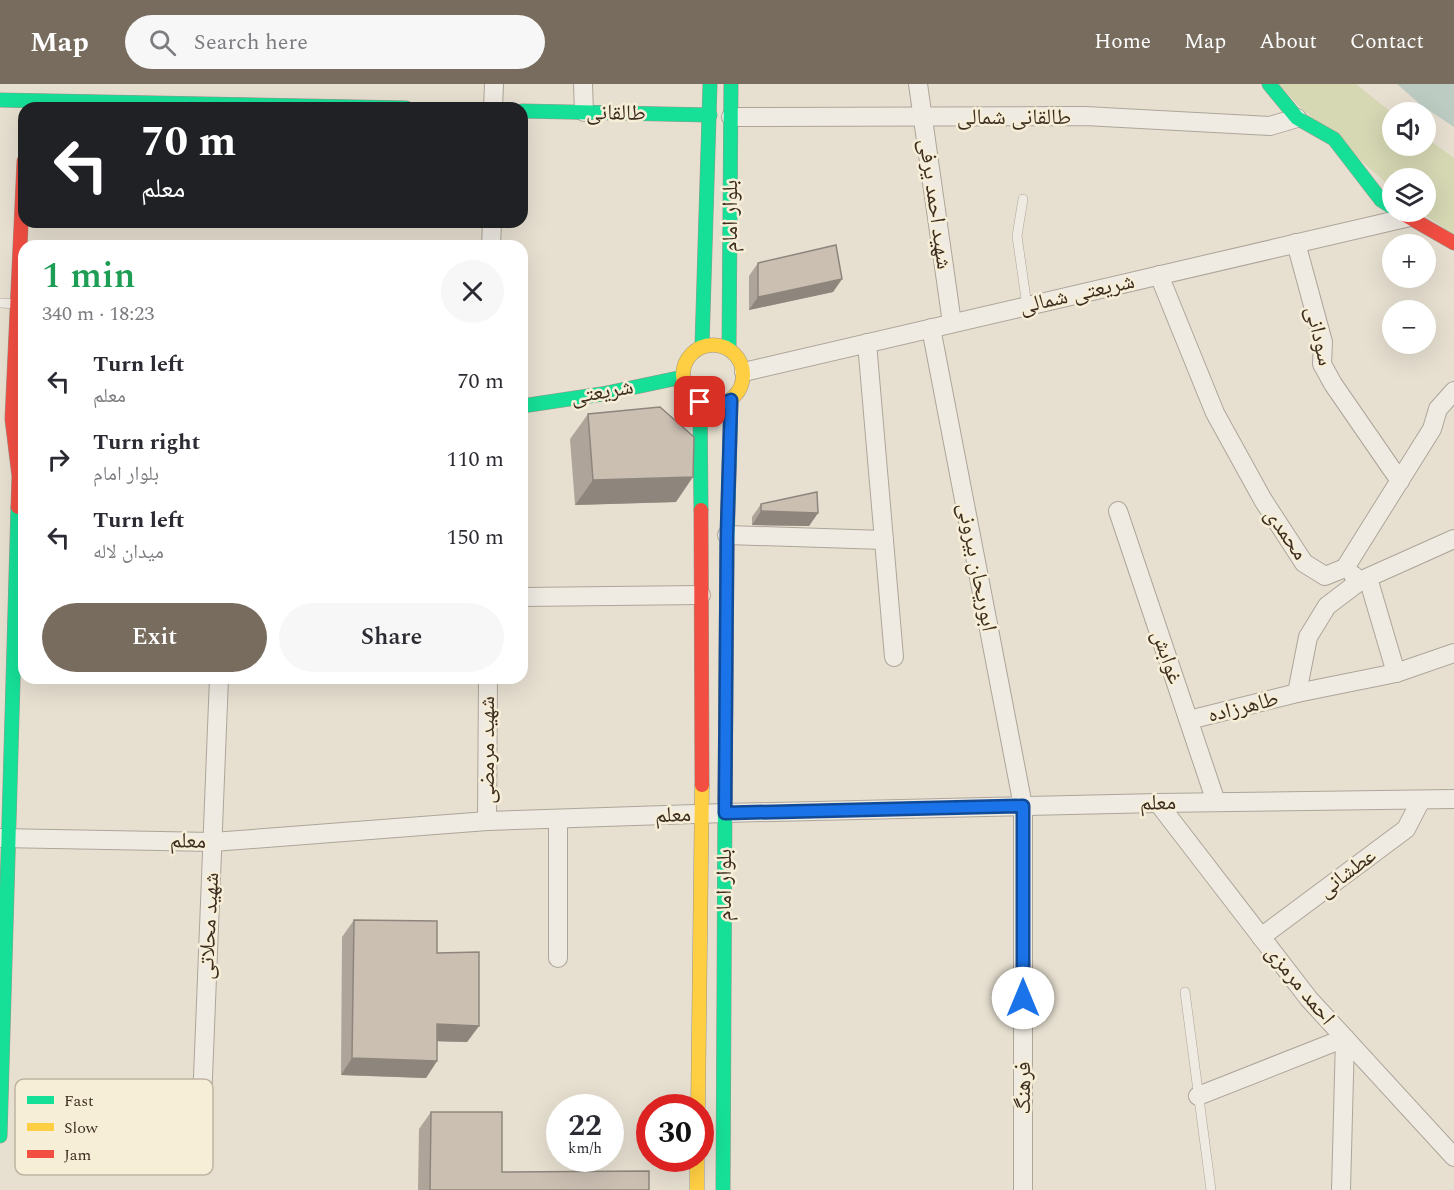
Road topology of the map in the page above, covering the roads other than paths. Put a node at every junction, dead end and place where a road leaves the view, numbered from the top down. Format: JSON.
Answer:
{"nodes":[{"id":1,"x":28,"y":84,"type":"edge"},
{"id":2,"x":494,"y":84,"type":"edge"},
{"id":3,"x":583,"y":84,"type":"edge"},
{"id":4,"x":710,"y":84,"type":"edge"},
{"id":5,"x":731,"y":84,"type":"edge"},
{"id":6,"x":918,"y":84,"type":"edge"},
{"id":7,"x":1269,"y":84,"type":"edge"},
{"id":8,"x":0,"y":100,"type":"edge"},
{"id":9,"x":27,"y":102,"type":"edge"},
{"id":10,"x":493,"y":102,"type":"edge"},
{"id":11,"x":18,"y":103,"type":"edge"},
{"id":12,"x":528,"y":111,"type":"edge"},
{"id":13,"x":584,"y":112,"type":"junction"},
{"id":14,"x":710,"y":115,"type":"junction"},
{"id":15,"x":731,"y":117,"type":"junction"},
{"id":16,"x":923,"y":117,"type":"junction"},
{"id":17,"x":1297,"y":118,"type":"junction"},
{"id":18,"x":1023,"y":199,"type":"dead end"},
{"id":19,"x":1382,"y":201,"type":"edge"},
{"id":20,"x":1382,"y":220,"type":"edge"},
{"id":21,"x":1419,"y":222,"type":"edge"},
{"id":22,"x":1296,"y":243,"type":"junction"},
{"id":23,"x":1454,"y":243,"type":"edge"},
{"id":24,"x":1159,"y":275,"type":"junction"},
{"id":25,"x":18,"y":297,"type":"edge"},
{"id":26,"x":0,"y":303,"type":"edge"},
{"id":27,"x":1027,"y":306,"type":"junction"},
{"id":28,"x":952,"y":323,"type":"junction"},
{"id":29,"x":18,"y":327,"type":"edge"},
{"id":30,"x":931,"y":328,"type":"junction"},
{"id":31,"x":867,"y":343,"type":"junction"},
{"id":32,"x":702,"y":346,"type":"junction"},
{"id":33,"x":729,"y":348,"type":"junction"},
{"id":34,"x":744,"y":372,"type":"junction"},
{"id":35,"x":682,"y":377,"type":"junction"},
{"id":36,"x":1454,"y":391,"type":"edge"},
{"id":37,"x":731,"y":400,"type":"junction"},
{"id":38,"x":700,"y":402,"type":"junction"},
{"id":39,"x":528,"y":405,"type":"edge"},
{"id":40,"x":12,"y":419,"type":"edge"},
{"id":41,"x":0,"y":452,"type":"edge"},
{"id":42,"x":18,"y":468,"type":"edge"},
{"id":43,"x":1400,"y":481,"type":"junction"},
{"id":44,"x":18,"y":500,"type":"edge"},
{"id":45,"x":1118,"y":511,"type":"dead end"},
{"id":46,"x":727,"y":535,"type":"junction"},
{"id":47,"x":1454,"y":539,"type":"edge"},
{"id":48,"x":884,"y":540,"type":"junction"},
{"id":49,"x":1345,"y":568,"type":"junction"},
{"id":50,"x":1364,"y":580,"type":"junction"},
{"id":51,"x":700,"y":595,"type":"junction"},
{"id":52,"x":528,"y":597,"type":"edge"},
{"id":53,"x":1454,"y":654,"type":"edge"},
{"id":54,"x":894,"y":657,"type":"dead end"},
{"id":55,"x":1396,"y":673,"type":"junction"},
{"id":56,"x":219,"y":684,"type":"edge"},
{"id":57,"x":488,"y":684,"type":"edge"},
{"id":58,"x":1297,"y":693,"type":"junction"},
{"id":59,"x":1189,"y":720,"type":"junction"},
{"id":60,"x":1454,"y":799,"type":"edge"},
{"id":61,"x":1421,"y":800,"type":"junction"},
{"id":62,"x":1216,"y":802,"type":"junction"},
{"id":63,"x":1158,"y":803,"type":"junction"},
{"id":64,"x":1023,"y":806,"type":"junction"},
{"id":65,"x":725,"y":813,"type":"junction"},
{"id":66,"x":702,"y":814,"type":"junction"},
{"id":67,"x":558,"y":819,"type":"junction"},
{"id":68,"x":487,"y":821,"type":"junction"},
{"id":69,"x":4,"y":838,"type":"edge"},
{"id":70,"x":213,"y":842,"type":"junction"},
{"id":71,"x":1261,"y":937,"type":"junction"},
{"id":72,"x":558,"y":958,"type":"dead end"},
{"id":73,"x":1185,"y":992,"type":"dead end"},
{"id":74,"x":1345,"y":1038,"type":"junction"},
{"id":75,"x":203,"y":1079,"type":"edge"},
{"id":76,"x":698,"y":1094,"type":"edge"},
{"id":77,"x":1198,"y":1096,"type":"junction"},
{"id":78,"x":0,"y":1136,"type":"edge"},
{"id":79,"x":1454,"y":1157,"type":"edge"},
{"id":80,"x":698,"y":1172,"type":"edge"},
{"id":81,"x":697,"y":1190,"type":"edge"},
{"id":82,"x":723,"y":1190,"type":"edge"},
{"id":83,"x":1023,"y":1190,"type":"edge"},
{"id":84,"x":1211,"y":1190,"type":"edge"},
{"id":85,"x":1341,"y":1190,"type":"edge"}],
"edges":[{"from":1,"to":9,"type":"main road"},
{"from":2,"to":10,"type":"street"},
{"from":3,"to":13,"type":"street"},
{"from":4,"to":14,"type":"main road","name":"بلوار امام"},
{"from":5,"to":15,"type":"main road","name":"بلوار امام"},
{"from":6,"to":16,"type":"street","name":"شهید احمد یرفی"},
{"from":7,"to":17,"type":"main road"},
{"from":8,"to":11,"type":"main road"},
{"from":12,"to":13,"type":"main road","name":"طالقانی"},
{"from":13,"to":14,"type":"main road","name":"طالقانی"},
{"from":14,"to":32,"type":"main road","name":"بلوار امام"},
{"from":15,"to":16,"type":"street","name":"طالقانی شمالی"},
{"from":15,"to":33,"type":"main road","name":"بلوار امام"},
{"from":16,"to":17,"type":"street","name":"طالقانی شمالی"},
{"from":16,"to":28,"type":"street","name":"شهید احمد یرفی"},
{"from":17,"to":19,"type":"main road"},
{"from":18,"to":27,"type":"lane"},
{"from":20,"to":22,"type":"street","name":"شریعتی شمالی"},
{"from":21,"to":23,"type":"main road"},
{"from":22,"to":24,"type":"street","name":"شریعتی شمالی"},
{"from":22,"to":43,"type":"street","name":"سودانی"},
{"from":24,"to":27,"type":"street","name":"شریعتی شمالی"},
{"from":24,"to":49,"type":"street","name":"محمدی"},
{"from":25,"to":26,"type":"lane"},
{"from":27,"to":28,"type":"street","name":"شریعتی شمالی"},
{"from":28,"to":30,"type":"street","name":"شریعتی شمالی"},
{"from":29,"to":40,"type":"main road"},
{"from":30,"to":31,"type":"street","name":"شریعتی شمالی"},
{"from":30,"to":64,"type":"street","name":"ابوریحان بیرونی"},
{"from":31,"to":34,"type":"street","name":"شریعتی شمالی"},
{"from":31,"to":48,"type":"street"},
{"from":32,"to":33,"type":"main road"},
{"from":32,"to":35,"type":"main road"},
{"from":33,"to":34,"type":"main road"},
{"from":34,"to":37,"type":"main road"},
{"from":35,"to":38,"type":"main road"},
{"from":35,"to":39,"type":"main road","name":"شریعتی"},
{"from":36,"to":43,"type":"street"},
{"from":37,"to":38,"type":"main road"},
{"from":37,"to":46,"type":"main road","name":"بلوار امام"},
{"from":38,"to":51,"type":"main road","name":"بلوار امام"},
{"from":40,"to":41,"type":"main road"},
{"from":40,"to":42,"type":"main road"},
{"from":43,"to":49,"type":"street"},
{"from":44,"to":69,"type":"main road"},
{"from":45,"to":59,"type":"street","name":"غوابش"},
{"from":46,"to":48,"type":"street"},
{"from":46,"to":65,"type":"main road","name":"بلوار امام"},
{"from":47,"to":50,"type":"street","name":"طاهرزاده"},
{"from":48,"to":54,"type":"street"},
{"from":49,"to":50,"type":"street"},
{"from":50,"to":55,"type":"street"},
{"from":50,"to":58,"type":"street","name":"طاهرزاده"},
{"from":51,"to":52,"type":"street"},
{"from":51,"to":66,"type":"main road","name":"بلوار امام"},
{"from":53,"to":55,"type":"street","name":"طاهرزاده"},
{"from":55,"to":58,"type":"street","name":"طاهرزاده"},
{"from":56,"to":70,"type":"street","name":"شهید محلاتی"},
{"from":57,"to":68,"type":"street","name":"شهید مرمضی"},
{"from":58,"to":59,"type":"street","name":"طاهرزاده"},
{"from":59,"to":62,"type":"street","name":"غوابش"},
{"from":60,"to":61,"type":"street","name":"معلم"},
{"from":61,"to":62,"type":"street","name":"معلم"},
{"from":61,"to":71,"type":"street","name":"عطشانی"},
{"from":62,"to":63,"type":"street","name":"معلم"},
{"from":63,"to":64,"type":"street","name":"معلم"},
{"from":63,"to":71,"type":"street","name":"احمد مرمزی"},
{"from":64,"to":65,"type":"street","name":"معلم"},
{"from":64,"to":83,"type":"street","name":"فرهنگ"},
{"from":65,"to":66,"type":"street","name":"معلم"},
{"from":65,"to":82,"type":"main road","name":"بلوار امام"},
{"from":66,"to":67,"type":"street","name":"معلم"},
{"from":66,"to":76,"type":"main road","name":"بلوار امام"},
{"from":67,"to":68,"type":"street","name":"معلم"},
{"from":67,"to":72,"type":"street"},
{"from":68,"to":70,"type":"street","name":"معلم"},
{"from":69,"to":70,"type":"street","name":"معلم"},
{"from":69,"to":78,"type":"main road"},
{"from":70,"to":75,"type":"street","name":"شهید محلاتی"},
{"from":71,"to":74,"type":"street","name":"احمد مرمزی"},
{"from":73,"to":77,"type":"lane"},
{"from":74,"to":77,"type":"street"},
{"from":74,"to":79,"type":"street","name":"احمد مرمزی"},
{"from":74,"to":85,"type":"street"},
{"from":77,"to":84,"type":"lane"},
{"from":80,"to":81,"type":"main road"}]}
